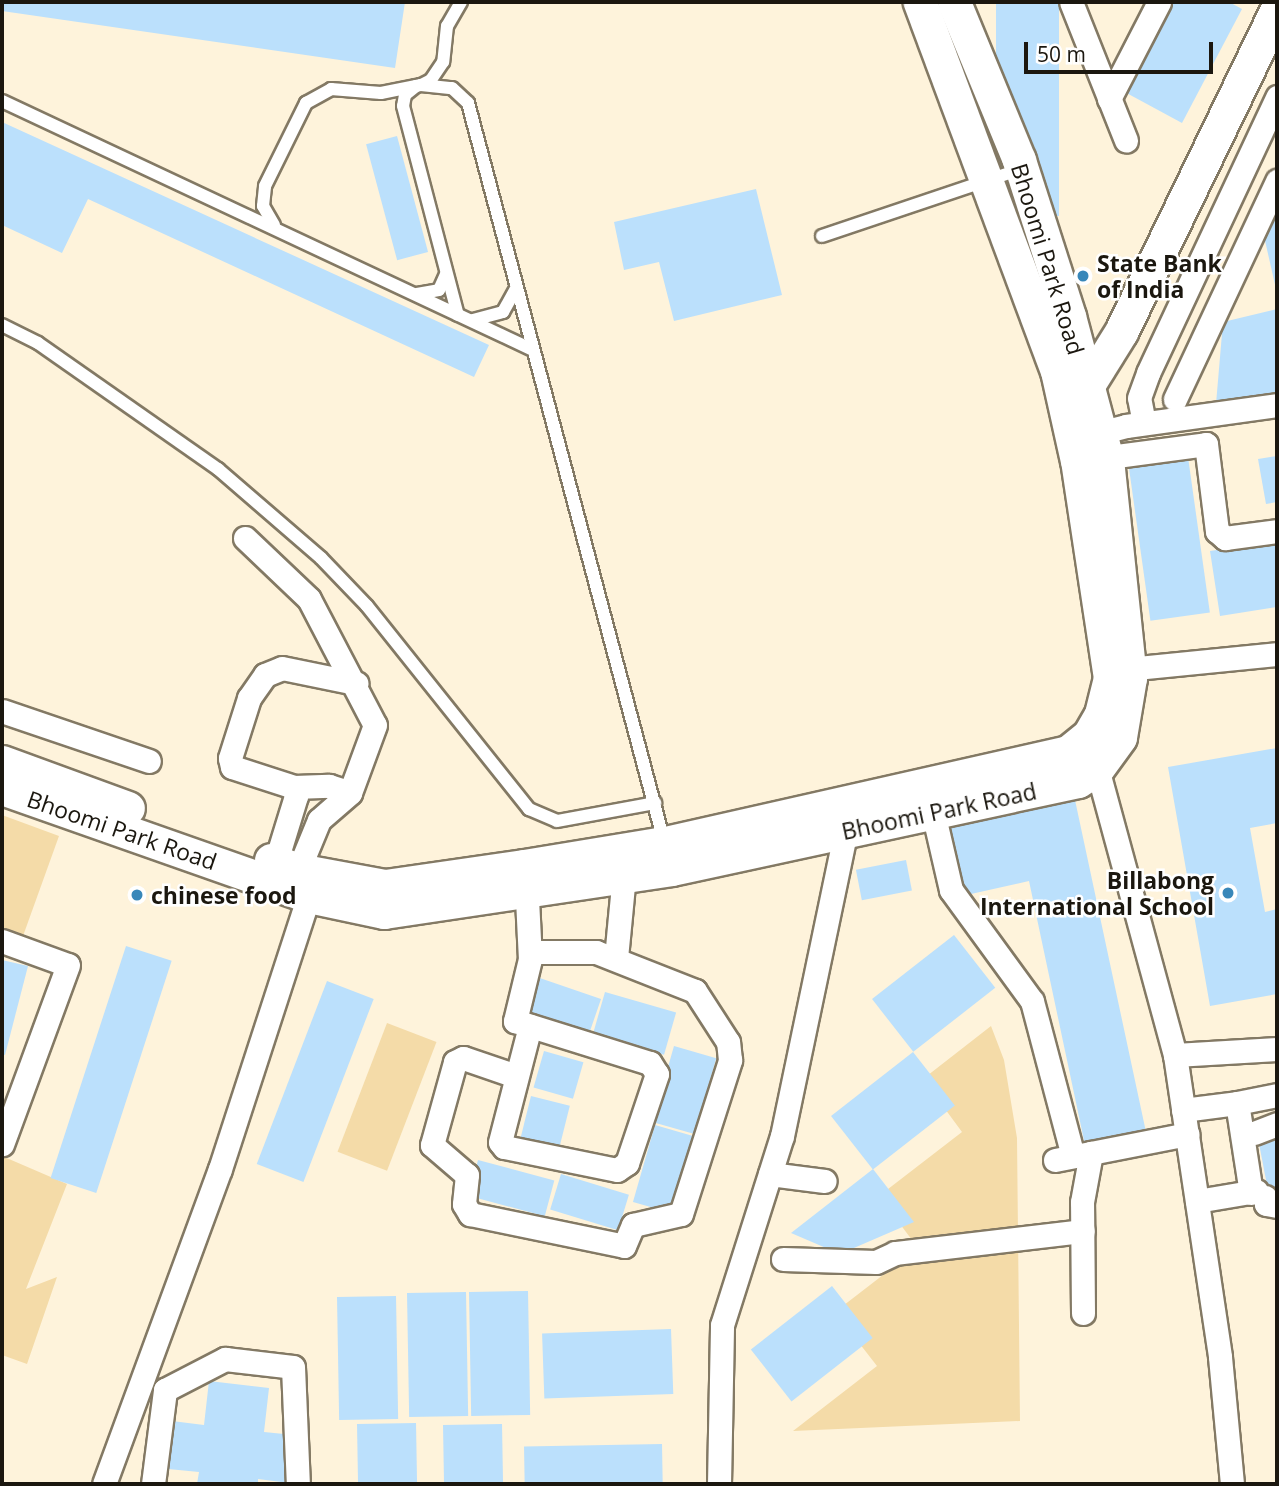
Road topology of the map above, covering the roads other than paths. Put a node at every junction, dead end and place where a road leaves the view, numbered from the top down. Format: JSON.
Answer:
{"nodes":[{"id":1,"x":461,"y":2,"type":"edge"},
{"id":2,"x":920,"y":2,"type":"edge"},
{"id":3,"x":954,"y":2,"type":"edge"},
{"id":4,"x":1071,"y":2,"type":"edge"},
{"id":5,"x":1159,"y":2,"type":"edge"},
{"id":6,"x":1273,"y":25,"type":"edge"},
{"id":7,"x":445,"y":53,"type":"junction"},
{"id":8,"x":418,"y":86,"type":"junction"},
{"id":9,"x":381,"y":93,"type":"junction"},
{"id":10,"x":462,"y":94,"type":"junction"},
{"id":11,"x":1277,"y":97,"type":"edge"},
{"id":12,"x":1109,"y":99,"type":"junction"},
{"id":13,"x":2,"y":101,"type":"edge"},
{"id":14,"x":403,"y":106,"type":"junction"},
{"id":15,"x":1126,"y":140,"type":"dead end"},
{"id":16,"x":1021,"y":169,"type":"junction"},
{"id":17,"x":986,"y":181,"type":"junction"},
{"id":18,"x":1277,"y":181,"type":"edge"},
{"id":19,"x":265,"y":187,"type":"junction"},
{"id":20,"x":226,"y":205,"type":"junction"},
{"id":21,"x":278,"y":228,"type":"junction"},
{"id":22,"x":822,"y":236,"type":"dead end"},
{"id":23,"x":446,"y":270,"type":"junction"},
{"id":24,"x":515,"y":281,"type":"junction"},
{"id":25,"x":415,"y":294,"type":"junction"},
{"id":26,"x":462,"y":317,"type":"junction"},
{"id":27,"x":2,"y":325,"type":"edge"},
{"id":28,"x":533,"y":350,"type":"junction"},
{"id":29,"x":1086,"y":389,"type":"junction"},
{"id":30,"x":1175,"y":400,"type":"dead end"},
{"id":31,"x":1277,"y":405,"type":"edge"},
{"id":32,"x":1202,"y":414,"type":"junction"},
{"id":33,"x":1144,"y":423,"type":"junction"},
{"id":34,"x":1085,"y":442,"type":"junction"},
{"id":35,"x":1206,"y":444,"type":"junction"},
{"id":36,"x":1277,"y":531,"type":"edge"},
{"id":37,"x":245,"y":538,"type":"dead end"},
{"id":38,"x":1277,"y":654,"type":"edge"},
{"id":39,"x":1116,"y":673,"type":"junction"},
{"id":40,"x":356,"y":683,"type":"junction"},
{"id":41,"x":2,"y":711,"type":"edge"},
{"id":42,"x":1090,"y":735,"type":"junction"},
{"id":43,"x":149,"y":761,"type":"dead end"},
{"id":44,"x":2,"y":762,"type":"edge"},
{"id":45,"x":1097,"y":769,"type":"junction"},
{"id":46,"x":294,"y":787,"type":"junction"},
{"id":47,"x":2,"y":788,"type":"edge"},
{"id":48,"x":350,"y":793,"type":"junction"},
{"id":49,"x":655,"y":803,"type":"junction"},
{"id":50,"x":98,"y":810,"type":"junction"},
{"id":51,"x":933,"y":812,"type":"junction"},
{"id":52,"x":849,"y":816,"type":"junction"},
{"id":53,"x":668,"y":856,"type":"junction"},
{"id":54,"x":625,"y":863,"type":"junction"},
{"id":55,"x":526,"y":878,"type":"junction"},
{"id":56,"x":293,"y":879,"type":"junction"},
{"id":57,"x":2,"y":941,"type":"edge"},
{"id":58,"x":530,"y":952,"type":"junction"},
{"id":59,"x":616,"y":958,"type":"junction"},
{"id":60,"x":530,"y":1026,"type":"junction"},
{"id":61,"x":1277,"y":1049,"type":"edge"},
{"id":62,"x":1175,"y":1055,"type":"junction"},
{"id":63,"x":516,"y":1076,"type":"junction"},
{"id":64,"x":1277,"y":1095,"type":"edge"},
{"id":65,"x":1237,"y":1103,"type":"junction"},
{"id":66,"x":1184,"y":1110,"type":"junction"},
{"id":67,"x":1277,"y":1124,"type":"edge"},
{"id":68,"x":1254,"y":1133,"type":"dead end"},
{"id":69,"x":1187,"y":1134,"type":"junction"},
{"id":70,"x":2,"y":1144,"type":"edge"},
{"id":71,"x":1073,"y":1156,"type":"junction"},
{"id":72,"x":770,"y":1174,"type":"junction"},
{"id":73,"x":825,"y":1181,"type":"dead end"},
{"id":74,"x":1262,"y":1197,"type":"edge"},
{"id":75,"x":1197,"y":1201,"type":"junction"},
{"id":76,"x":1083,"y":1231,"type":"junction"},
{"id":77,"x":783,"y":1259,"type":"dead end"},
{"id":78,"x":1083,"y":1313,"type":"dead end"},
{"id":79,"x":126,"y":1423,"type":"junction"},
{"id":80,"x":159,"y":1437,"type":"junction"},
{"id":81,"x":103,"y":1484,"type":"edge"},
{"id":82,"x":153,"y":1484,"type":"edge"},
{"id":83,"x":298,"y":1484,"type":"edge"},
{"id":84,"x":719,"y":1484,"type":"edge"},
{"id":85,"x":1232,"y":1484,"type":"edge"}],
"edges":[{"from":1,"to":7,"type":"lane"},
{"from":2,"to":17,"type":"main road"},
{"from":3,"to":16,"type":"main road","name":"Bhoomi Park Road"},
{"from":4,"to":12,"type":"street"},
{"from":5,"to":12,"type":"street"},
{"from":6,"to":29,"type":"main road"},
{"from":7,"to":8,"type":"lane"},
{"from":7,"to":10,"type":"lane"},
{"from":8,"to":9,"type":"lane"},
{"from":8,"to":10,"type":"lane"},
{"from":8,"to":14,"type":"lane"},
{"from":9,"to":14,"type":"lane"},
{"from":9,"to":19,"type":"lane"},
{"from":10,"to":24,"type":"lane"},
{"from":11,"to":33,"type":"street"},
{"from":12,"to":15,"type":"street"},
{"from":13,"to":20,"type":"lane"},
{"from":14,"to":23,"type":"lane"},
{"from":16,"to":17,"type":"lane"},
{"from":16,"to":29,"type":"main road","name":"Bhoomi Park Road"},
{"from":17,"to":22,"type":"lane"},
{"from":17,"to":34,"type":"main road"},
{"from":18,"to":30,"type":"street"},
{"from":19,"to":20,"type":"lane"},
{"from":19,"to":21,"type":"lane"},
{"from":20,"to":21,"type":"lane"},
{"from":21,"to":25,"type":"lane"},
{"from":23,"to":25,"type":"lane"},
{"from":23,"to":26,"type":"lane"},
{"from":24,"to":26,"type":"lane"},
{"from":24,"to":28,"type":"lane"},
{"from":25,"to":26,"type":"lane"},
{"from":26,"to":28,"type":"lane"},
{"from":27,"to":49,"type":"lane"},
{"from":28,"to":49,"type":"lane"},
{"from":29,"to":34,"type":"main road"},
{"from":31,"to":32,"type":"street"},
{"from":32,"to":33,"type":"street"},
{"from":32,"to":35,"type":"street"},
{"from":33,"to":34,"type":"street"},
{"from":34,"to":35,"type":"street"},
{"from":34,"to":39,"type":"main road"},
{"from":35,"to":36,"type":"street"},
{"from":37,"to":40,"type":"street"},
{"from":38,"to":39,"type":"street"},
{"from":39,"to":42,"type":"main road"},
{"from":39,"to":45,"type":"main road","name":"Bhoomi Park Road"},
{"from":40,"to":46,"type":"street"},
{"from":40,"to":48,"type":"street"},
{"from":41,"to":43,"type":"street"},
{"from":42,"to":45,"type":"street"},
{"from":42,"to":52,"type":"main road","name":"Bhoomi Park Road"},
{"from":44,"to":50,"type":"main road","name":"Bhoomi Park Road"},
{"from":45,"to":51,"type":"main road","name":"Bhoomi Park Road"},
{"from":45,"to":62,"type":"street"},
{"from":46,"to":48,"type":"street"},
{"from":46,"to":56,"type":"street"},
{"from":47,"to":50,"type":"main road","name":"Bhoomi Park Road"},
{"from":48,"to":56,"type":"street"},
{"from":49,"to":53,"type":"lane"},
{"from":50,"to":56,"type":"main road","name":"Bhoomi Park Road"},
{"from":51,"to":52,"type":"main road","name":"Bhoomi Park Road"},
{"from":51,"to":71,"type":"street"},
{"from":52,"to":53,"type":"main road","name":"Bhoomi Park Road"},
{"from":52,"to":72,"type":"street"},
{"from":53,"to":54,"type":"main road","name":"Bhoomi Park Road"},
{"from":54,"to":55,"type":"main road","name":"Bhoomi Park Road"},
{"from":54,"to":59,"type":"street"},
{"from":55,"to":56,"type":"main road","name":"Bhoomi Park Road"},
{"from":55,"to":58,"type":"street"},
{"from":56,"to":79,"type":"street"},
{"from":57,"to":70,"type":"street"},
{"from":58,"to":59,"type":"street"},
{"from":58,"to":60,"type":"street"},
{"from":59,"to":63,"type":"street"},
{"from":60,"to":63,"type":"street"},
{"from":60,"to":63,"type":"street"},
{"from":61,"to":62,"type":"street"},
{"from":62,"to":66,"type":"street"},
{"from":64,"to":65,"type":"street"},
{"from":65,"to":66,"type":"street"},
{"from":65,"to":74,"type":"street"},
{"from":66,"to":69,"type":"street"},
{"from":67,"to":68,"type":"street"},
{"from":69,"to":71,"type":"street"},
{"from":69,"to":75,"type":"street"},
{"from":71,"to":76,"type":"street"},
{"from":72,"to":73,"type":"street"},
{"from":72,"to":84,"type":"street"},
{"from":74,"to":75,"type":"street"},
{"from":75,"to":85,"type":"street"},
{"from":76,"to":77,"type":"street"},
{"from":76,"to":78,"type":"street"},
{"from":79,"to":80,"type":"street"},
{"from":79,"to":81,"type":"street"},
{"from":80,"to":82,"type":"street"},
{"from":80,"to":83,"type":"street"}]}
